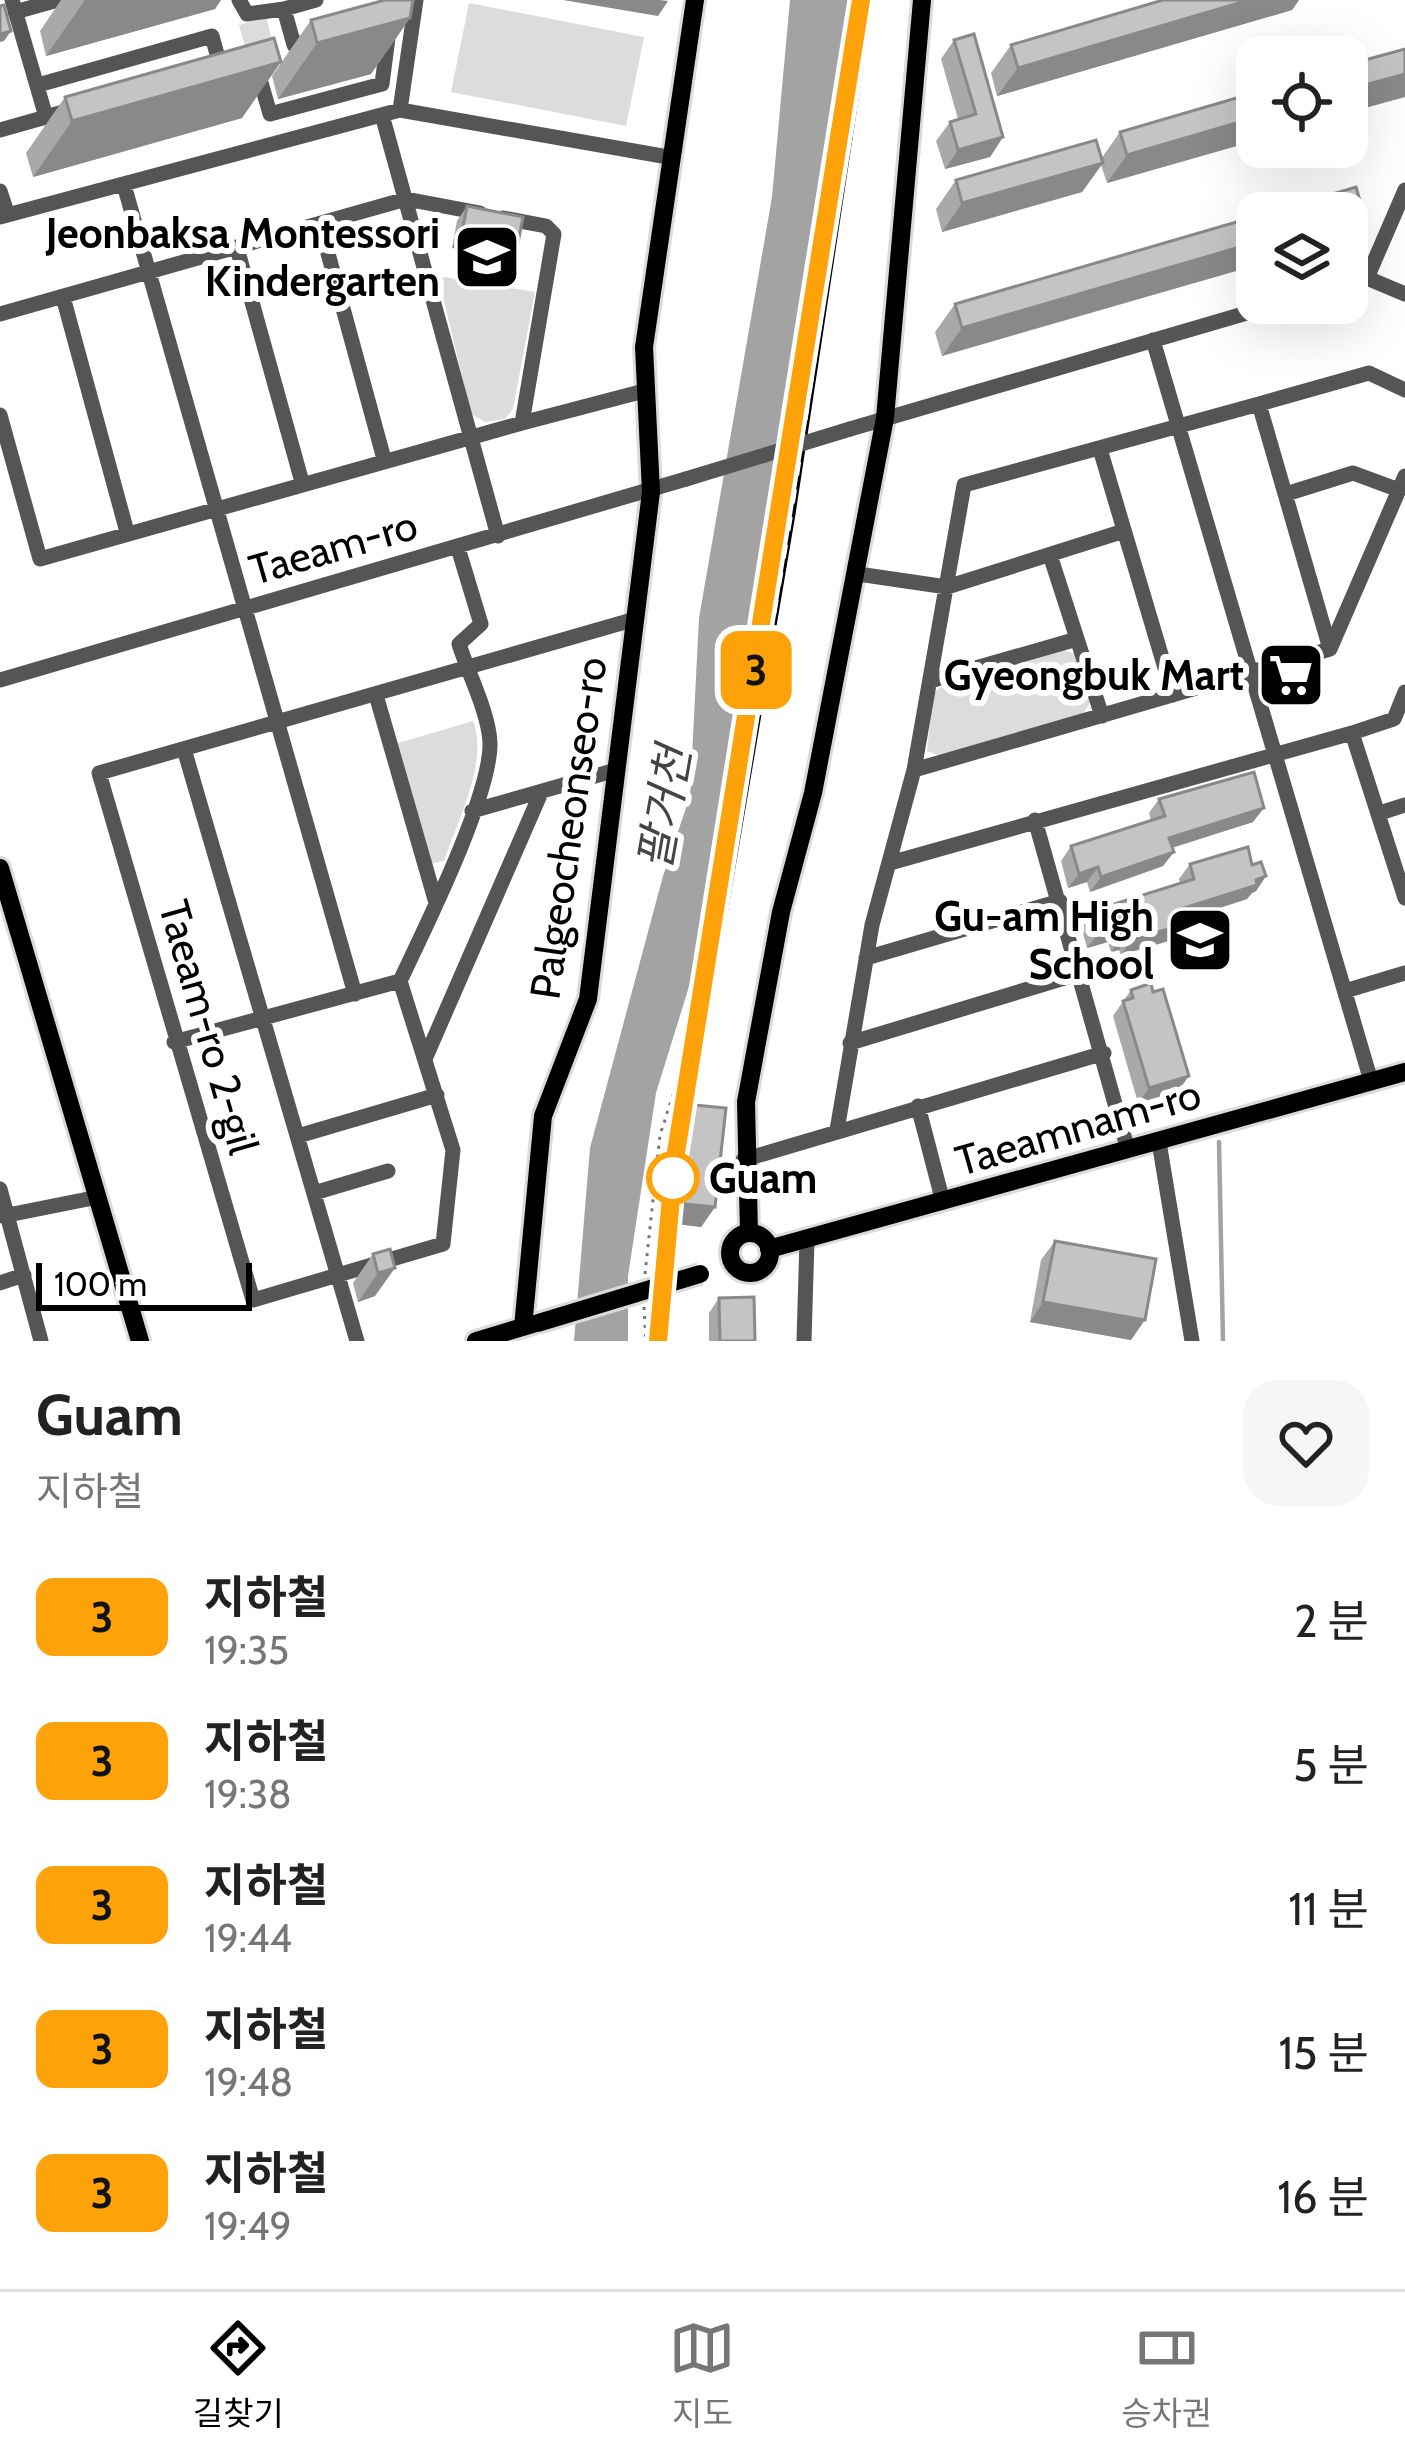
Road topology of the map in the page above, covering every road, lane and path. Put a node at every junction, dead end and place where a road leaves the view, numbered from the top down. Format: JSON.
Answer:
{"nodes":[{"id":1,"x":58,"y":0,"type":"edge"},
{"id":2,"x":238,"y":0,"type":"edge"},
{"id":3,"x":316,"y":0,"type":"edge"},
{"id":4,"x":416,"y":0,"type":"edge"},
{"id":5,"x":695,"y":0,"type":"edge"},
{"id":6,"x":860,"y":0,"type":"edge"},
{"id":7,"x":922,"y":0,"type":"edge"},
{"id":8,"x":14,"y":6,"type":"edge"},
{"id":9,"x":284,"y":9,"type":"junction"},
{"id":10,"x":392,"y":9,"type":"edge"},
{"id":11,"x":371,"y":23,"type":"edge"},
{"id":12,"x":333,"y":34,"type":"edge"},
{"id":13,"x":294,"y":45,"type":"junction"},
{"id":14,"x":200,"y":75,"type":"edge"},
{"id":15,"x":38,"y":85,"type":"junction"},
{"id":16,"x":90,"y":105,"type":"edge"},
{"id":17,"x":400,"y":110,"type":"junction"},
{"id":18,"x":382,"y":115,"type":"junction"},
{"id":19,"x":46,"y":117,"type":"junction"},
{"id":20,"x":0,"y":130,"type":"edge"},
{"id":21,"x":668,"y":157,"type":"junction"},
{"id":22,"x":124,"y":185,"type":"junction"},
{"id":23,"x":1405,"y":190,"type":"edge"},
{"id":24,"x":0,"y":191,"type":"edge"},
{"id":25,"x":406,"y":199,"type":"junction"},
{"id":26,"x":4,"y":216,"type":"edge"},
{"id":27,"x":320,"y":224,"type":"junction"},
{"id":28,"x":237,"y":248,"type":"junction"},
{"id":29,"x":150,"y":273,"type":"junction"},
{"id":30,"x":1368,"y":276,"type":"edge"},
{"id":31,"x":1368,"y":278,"type":"edge"},
{"id":32,"x":1405,"y":294,"type":"edge"},
{"id":33,"x":63,"y":297,"type":"junction"},
{"id":34,"x":0,"y":314,"type":"edge"},
{"id":35,"x":1236,"y":316,"type":"edge"},
{"id":36,"x":1153,"y":340,"type":"junction"},
{"id":37,"x":1405,"y":390,"type":"edge"},
{"id":38,"x":644,"y":391,"type":"junction"},
{"id":39,"x":1259,"y":404,"type":"junction"},
{"id":40,"x":0,"y":415,"type":"edge"},
{"id":41,"x":885,"y":418,"type":"junction"},
{"id":42,"x":522,"y":423,"type":"junction"},
{"id":43,"x":1179,"y":428,"type":"junction"},
{"id":44,"x":470,"y":436,"type":"junction"},
{"id":45,"x":1100,"y":448,"type":"junction"},
{"id":46,"x":384,"y":459,"type":"junction"},
{"id":47,"x":302,"y":482,"type":"junction"},
{"id":48,"x":1402,"y":483,"type":"edge"},
{"id":49,"x":651,"y":491,"type":"junction"},
{"id":50,"x":1286,"y":494,"type":"junction"},
{"id":51,"x":216,"y":507,"type":"junction"},
{"id":52,"x":1124,"y":531,"type":"junction"},
{"id":53,"x":127,"y":532,"type":"junction"},
{"id":54,"x":497,"y":536,"type":"junction"},
{"id":55,"x":458,"y":548,"type":"junction"},
{"id":56,"x":1050,"y":554,"type":"junction"},
{"id":57,"x":858,"y":574,"type":"junction"},
{"id":58,"x":947,"y":587,"type":"junction"},
{"id":59,"x":244,"y":611,"type":"junction"},
{"id":60,"x":632,"y":620,"type":"junction"},
{"id":61,"x":1077,"y":639,"type":"junction"},
{"id":62,"x":1330,"y":649,"type":"junction"},
{"id":63,"x":467,"y":669,"type":"junction"},
{"id":64,"x":1250,"y":670,"type":"junction"},
{"id":65,"x":0,"y":680,"type":"edge"},
{"id":66,"x":930,"y":681,"type":"junction"},
{"id":67,"x":1405,"y":692,"type":"edge"},
{"id":68,"x":376,"y":695,"type":"junction"},
{"id":69,"x":1173,"y":695,"type":"junction"},
{"id":70,"x":1102,"y":716,"type":"junction"},
{"id":71,"x":277,"y":723,"type":"junction"},
{"id":72,"x":1352,"y":733,"type":"junction"},
{"id":73,"x":184,"y":749,"type":"junction"},
{"id":74,"x":1274,"y":753,"type":"junction"},
{"id":75,"x":616,"y":770,"type":"junction"},
{"id":76,"x":914,"y":770,"type":"junction"},
{"id":77,"x":540,"y":795,"type":"junction"},
{"id":78,"x":1405,"y":806,"type":"edge"},
{"id":79,"x":472,"y":811,"type":"junction"},
{"id":80,"x":1380,"y":813,"type":"junction"},
{"id":81,"x":1035,"y":820,"type":"junction"},
{"id":82,"x":890,"y":863,"type":"junction"},
{"id":83,"x":0,"y":868,"type":"edge"},
{"id":84,"x":1404,"y":890,"type":"edge"},
{"id":85,"x":4,"y":897,"type":"edge"},
{"id":86,"x":1060,"y":901,"type":"junction"},
{"id":87,"x":436,"y":903,"type":"junction"},
{"id":88,"x":866,"y":958,"type":"junction"},
{"id":89,"x":1081,"y":973,"type":"junction"},
{"id":90,"x":1405,"y":973,"type":"edge"},
{"id":91,"x":400,"y":981,"type":"junction"},
{"id":92,"x":1345,"y":991,"type":"junction"},
{"id":93,"x":355,"y":994,"type":"junction"},
{"id":94,"x":263,"y":1019,"type":"junction"},
{"id":95,"x":174,"y":1042,"type":"junction"},
{"id":96,"x":850,"y":1043,"type":"junction"},
{"id":97,"x":1104,"y":1053,"type":"junction"},
{"id":98,"x":425,"y":1059,"type":"junction"},
{"id":99,"x":1405,"y":1072,"type":"edge"},
{"id":100,"x":1371,"y":1081,"type":"junction"},
{"id":101,"x":437,"y":1095,"type":"junction"},
{"id":102,"x":918,"y":1106,"type":"junction"},
{"id":103,"x":837,"y":1130,"type":"junction"},
{"id":104,"x":298,"y":1136,"type":"junction"},
{"id":105,"x":1159,"y":1142,"type":"junction"},
{"id":106,"x":1128,"y":1150,"type":"junction"},
{"id":107,"x":743,"y":1160,"type":"junction"},
{"id":108,"x":388,"y":1171,"type":"dead end"},
{"id":109,"x":0,"y":1189,"type":"edge"},
{"id":110,"x":314,"y":1192,"type":"junction"},
{"id":111,"x":98,"y":1197,"type":"junction"},
{"id":112,"x":943,"y":1202,"type":"junction"},
{"id":113,"x":4,"y":1215,"type":"edge"},
{"id":114,"x":749,"y":1233,"type":"junction"},
{"id":115,"x":807,"y":1240,"type":"junction"},
{"id":116,"x":769,"y":1249,"type":"junction"},
{"id":117,"x":731,"y":1261,"type":"junction"},
{"id":118,"x":338,"y":1274,"type":"junction"},
{"id":119,"x":24,"y":1275,"type":"junction"},
{"id":120,"x":0,"y":1282,"type":"edge"},
{"id":121,"x":528,"y":1330,"type":"edge"},
{"id":122,"x":41,"y":1341,"type":"edge"},
{"id":123,"x":140,"y":1341,"type":"edge"},
{"id":124,"x":358,"y":1341,"type":"edge"},
{"id":125,"x":476,"y":1341,"type":"edge"},
{"id":126,"x":646,"y":1341,"type":"edge"},
{"id":127,"x":804,"y":1341,"type":"edge"},
{"id":128,"x":1192,"y":1341,"type":"edge"}],
"edges":[{"from":1,"to":8,"type":"street"},
{"from":2,"to":9,"type":"street"},
{"from":3,"to":9,"type":"street"},
{"from":4,"to":17,"type":"street"},
{"from":5,"to":21,"type":"main road","name":"Palgeocheonseo-ro"},
{"from":6,"to":126,"type":"path"},
{"from":7,"to":41,"type":"main road"},
{"from":8,"to":15,"type":"street"},
{"from":9,"to":13,"type":"street"},
{"from":10,"to":11,"type":"street"},
{"from":10,"to":13,"type":"street"},
{"from":12,"to":13,"type":"street"},
{"from":14,"to":15,"type":"street"},
{"from":15,"to":19,"type":"street"},
{"from":16,"to":19,"type":"street"},
{"from":17,"to":18,"type":"street"},
{"from":17,"to":21,"type":"street"},
{"from":18,"to":22,"type":"street"},
{"from":18,"to":25,"type":"street"},
{"from":19,"to":20,"type":"street"},
{"from":21,"to":38,"type":"main road","name":"Palgeocheonseo-ro"},
{"from":22,"to":26,"type":"street"},
{"from":22,"to":29,"type":"street"},
{"from":23,"to":30,"type":"street"},
{"from":24,"to":26,"type":"street"},
{"from":25,"to":27,"type":"street"},
{"from":25,"to":42,"type":"street"},
{"from":25,"to":44,"type":"street"},
{"from":27,"to":28,"type":"street"},
{"from":27,"to":46,"type":"street"},
{"from":28,"to":29,"type":"street"},
{"from":28,"to":47,"type":"street"},
{"from":29,"to":33,"type":"street"},
{"from":29,"to":51,"type":"street"},
{"from":31,"to":32,"type":"street"},
{"from":33,"to":34,"type":"street"},
{"from":33,"to":53,"type":"street"},
{"from":35,"to":36,"type":"street"},
{"from":36,"to":41,"type":"street"},
{"from":36,"to":43,"type":"street"},
{"from":37,"to":39,"type":"street"},
{"from":38,"to":42,"type":"street"},
{"from":38,"to":49,"type":"main road","name":"Palgeocheonseo-ro"},
{"from":39,"to":43,"type":"street"},
{"from":39,"to":50,"type":"street"},
{"from":40,"to":53,"type":"street"},
{"from":41,"to":49,"type":"street","name":"Taeam-ro","bridge":true},
{"from":41,"to":57,"type":"main road"},
{"from":42,"to":44,"type":"street"},
{"from":43,"to":45,"type":"street"},
{"from":43,"to":64,"type":"street"},
{"from":44,"to":46,"type":"street"},
{"from":44,"to":54,"type":"street"},
{"from":45,"to":52,"type":"street"},
{"from":45,"to":58,"type":"street"},
{"from":46,"to":47,"type":"street"},
{"from":47,"to":51,"type":"street"},
{"from":48,"to":50,"type":"street"},
{"from":48,"to":62,"type":"street"},
{"from":49,"to":54,"type":"street","name":"Taeam-ro"},
{"from":49,"to":60,"type":"main road","name":"Palgeocheonseo-ro"},
{"from":50,"to":62,"type":"street"},
{"from":51,"to":53,"type":"street"},
{"from":51,"to":59,"type":"street"},
{"from":52,"to":56,"type":"street"},
{"from":52,"to":69,"type":"street"},
{"from":54,"to":55,"type":"street","name":"Taeam-ro"},
{"from":55,"to":59,"type":"street","name":"Taeam-ro"},
{"from":55,"to":63,"type":"street"},
{"from":56,"to":58,"type":"street"},
{"from":56,"to":61,"type":"street"},
{"from":57,"to":58,"type":"street"},
{"from":57,"to":107,"type":"main road"},
{"from":58,"to":66,"type":"street"},
{"from":59,"to":65,"type":"street","name":"Taeam-ro"},
{"from":59,"to":71,"type":"street"},
{"from":60,"to":63,"type":"street","name":"Palgeocheonseo-ro"},
{"from":60,"to":75,"type":"main road","name":"Palgeocheonseo-ro"},
{"from":61,"to":66,"type":"street"},
{"from":61,"to":70,"type":"street"},
{"from":62,"to":64,"type":"street"},
{"from":63,"to":68,"type":"street","name":"Palgeocheonseo-ro"},
{"from":63,"to":79,"type":"street"},
{"from":64,"to":69,"type":"street"},
{"from":64,"to":74,"type":"street"},
{"from":66,"to":76,"type":"street"},
{"from":67,"to":72,"type":"street"},
{"from":68,"to":71,"type":"street","name":"Palgeocheonseo-ro"},
{"from":68,"to":87,"type":"street"},
{"from":69,"to":70,"type":"street"},
{"from":70,"to":76,"type":"street"},
{"from":71,"to":73,"type":"street","name":"Palgeocheonseo-ro"},
{"from":71,"to":93,"type":"street"},
{"from":72,"to":74,"type":"street"},
{"from":72,"to":80,"type":"street"},
{"from":73,"to":94,"type":"street"},
{"from":73,"to":95,"type":"street","name":"Taeam-ro 2-gil"},
{"from":74,"to":81,"type":"street"},
{"from":74,"to":92,"type":"street"},
{"from":75,"to":77,"type":"street"},
{"from":75,"to":121,"type":"main road","name":"Palgeocheonseo-ro"},
{"from":76,"to":82,"type":"street"},
{"from":77,"to":79,"type":"street"},
{"from":77,"to":98,"type":"street"},
{"from":78,"to":80,"type":"street"},
{"from":79,"to":87,"type":"street"},
{"from":80,"to":84,"type":"street"},
{"from":81,"to":82,"type":"street"},
{"from":81,"to":86,"type":"street"},
{"from":82,"to":88,"type":"street"},
{"from":83,"to":85,"type":"main road"},
{"from":85,"to":111,"type":"main road"},
{"from":86,"to":88,"type":"street"},
{"from":86,"to":89,"type":"street"},
{"from":87,"to":91,"type":"street"},
{"from":88,"to":96,"type":"street"},
{"from":89,"to":96,"type":"street"},
{"from":89,"to":97,"type":"street"},
{"from":90,"to":92,"type":"street"},
{"from":91,"to":93,"type":"street"},
{"from":91,"to":98,"type":"street"},
{"from":92,"to":100,"type":"street"},
{"from":93,"to":94,"type":"street"},
{"from":94,"to":95,"type":"street"},
{"from":94,"to":104,"type":"street"},
{"from":95,"to":118,"type":"street","name":"Taeam-ro 2-gil"},
{"from":96,"to":103,"type":"street"},
{"from":97,"to":102,"type":"street"},
{"from":97,"to":106,"type":"street"},
{"from":98,"to":101,"type":"street"},
{"from":99,"to":100,"type":"main road","name":"Taeamnam-ro"},
{"from":100,"to":105,"type":"main road","name":"Taeamnam-ro"},
{"from":101,"to":104,"type":"street"},
{"from":101,"to":118,"type":"street"},
{"from":102,"to":103,"type":"street"},
{"from":102,"to":112,"type":"street"},
{"from":103,"to":107,"type":"street"},
{"from":104,"to":110,"type":"street"},
{"from":105,"to":106,"type":"main road","name":"Taeamnam-ro"},
{"from":105,"to":128,"type":"street"},
{"from":106,"to":112,"type":"main road","name":"Taeamnam-ro"},
{"from":107,"to":114,"type":"main road"},
{"from":108,"to":110,"type":"street"},
{"from":109,"to":113,"type":"street"},
{"from":110,"to":118,"type":"street"},
{"from":111,"to":113,"type":"street"},
{"from":111,"to":123,"type":"main road"},
{"from":112,"to":115,"type":"main road","name":"Taeamnam-ro"},
{"from":113,"to":119,"type":"street"},
{"from":114,"to":116,"type":"main road"},
{"from":114,"to":117,"type":"main road"},
{"from":115,"to":116,"type":"main road","name":"Taeamnam-ro"},
{"from":115,"to":127,"type":"street"},
{"from":116,"to":117,"type":"main road"},
{"from":117,"to":121,"type":"main road","bridge":true},
{"from":118,"to":124,"type":"street"},
{"from":119,"to":120,"type":"street"},
{"from":119,"to":122,"type":"street"},
{"from":121,"to":125,"type":"main road"}]}
